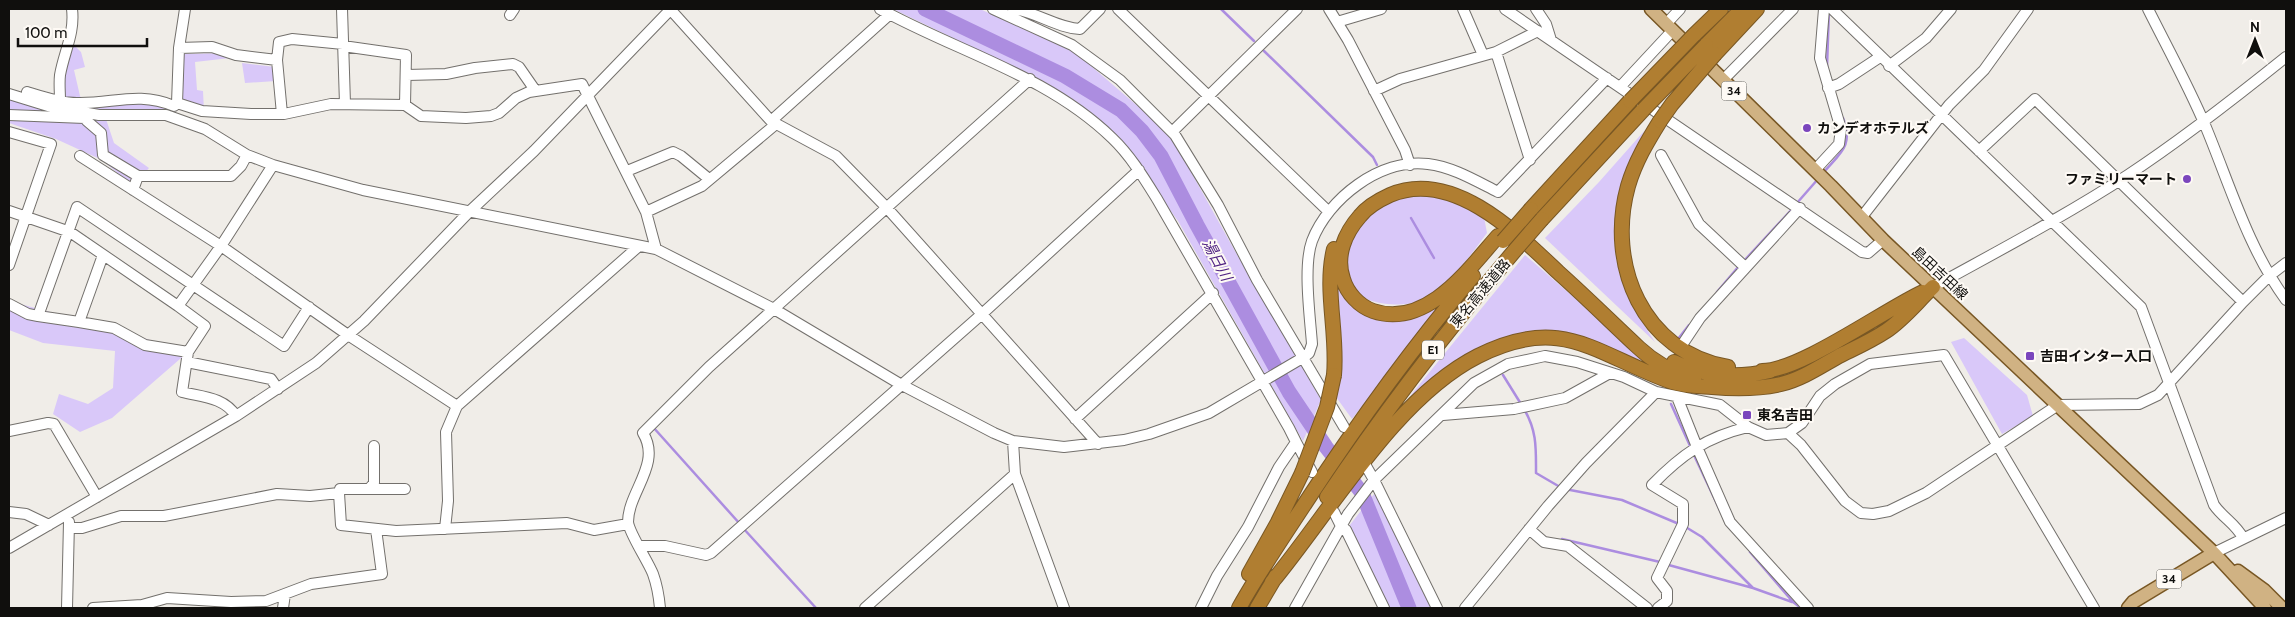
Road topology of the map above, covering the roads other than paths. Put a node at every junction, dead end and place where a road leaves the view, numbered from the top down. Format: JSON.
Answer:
{"nodes":[{"id":1,"x":72,"y":9,"type":"edge"},
{"id":2,"x":185,"y":9,"type":"edge"},
{"id":3,"x":342,"y":9,"type":"edge"},
{"id":4,"x":670,"y":9,"type":"edge"},
{"id":5,"x":880,"y":9,"type":"edge"},
{"id":6,"x":993,"y":9,"type":"edge"},
{"id":7,"x":1013,"y":9,"type":"edge"},
{"id":8,"x":1100,"y":9,"type":"edge"},
{"id":9,"x":1118,"y":9,"type":"edge"},
{"id":10,"x":1297,"y":9,"type":"edge"},
{"id":11,"x":1329,"y":9,"type":"edge"},
{"id":12,"x":1381,"y":9,"type":"edge"},
{"id":13,"x":1463,"y":9,"type":"edge"},
{"id":14,"x":1505,"y":9,"type":"edge"},
{"id":15,"x":1536,"y":9,"type":"edge"},
{"id":16,"x":1651,"y":9,"type":"edge"},
{"id":17,"x":1680,"y":9,"type":"edge"},
{"id":18,"x":1721,"y":9,"type":"edge"},
{"id":19,"x":1742,"y":9,"type":"edge"},
{"id":20,"x":1757,"y":9,"type":"edge"},
{"id":21,"x":1792,"y":9,"type":"edge"},
{"id":22,"x":1952,"y":9,"type":"edge"},
{"id":23,"x":2028,"y":9,"type":"edge"},
{"id":24,"x":2148,"y":9,"type":"edge"},
{"id":25,"x":1830,"y":10,"type":"edge"},
{"id":26,"x":890,"y":14,"type":"junction"},
{"id":27,"x":1337,"y":22,"type":"junction"},
{"id":28,"x":1669,"y":27,"type":"junction"},
{"id":29,"x":1075,"y":29,"type":"junction"},
{"id":30,"x":1538,"y":31,"type":"junction"},
{"id":31,"x":1552,"y":40,"type":"junction"},
{"id":32,"x":343,"y":45,"type":"junction"},
{"id":33,"x":1072,"y":45,"type":"junction"},
{"id":34,"x":179,"y":48,"type":"junction"},
{"id":35,"x":1711,"y":49,"type":"junction"},
{"id":36,"x":1496,"y":52,"type":"junction"},
{"id":37,"x":1483,"y":55,"type":"junction"},
{"id":38,"x":1880,"y":57,"type":"junction"},
{"id":39,"x":2286,"y":57,"type":"edge"},
{"id":40,"x":277,"y":60,"type":"junction"},
{"id":41,"x":1889,"y":66,"type":"junction"},
{"id":42,"x":407,"y":75,"type":"junction"},
{"id":43,"x":1607,"y":78,"type":"junction"},
{"id":44,"x":1030,"y":79,"type":"junction"},
{"id":45,"x":1723,"y":80,"type":"junction"},
{"id":46,"x":1620,"y":87,"type":"junction"},
{"id":47,"x":1832,"y":87,"type":"junction"},
{"id":48,"x":535,"y":90,"type":"junction"},
{"id":49,"x":1374,"y":91,"type":"junction"},
{"id":50,"x":9,"y":94,"type":"edge"},
{"id":51,"x":586,"y":95,"type":"junction"},
{"id":52,"x":1210,"y":96,"type":"junction"},
{"id":53,"x":60,"y":100,"type":"junction"},
{"id":54,"x":176,"y":104,"type":"junction"},
{"id":55,"x":345,"y":104,"type":"junction"},
{"id":56,"x":405,"y":105,"type":"junction"},
{"id":57,"x":282,"y":114,"type":"junction"},
{"id":58,"x":9,"y":115,"type":"edge"},
{"id":59,"x":83,"y":115,"type":"junction"},
{"id":60,"x":166,"y":115,"type":"junction"},
{"id":61,"x":1943,"y":116,"type":"junction"},
{"id":62,"x":773,"y":123,"type":"junction"},
{"id":63,"x":2204,"y":123,"type":"junction"},
{"id":64,"x":9,"y":132,"type":"edge"},
{"id":65,"x":1172,"y":132,"type":"junction"},
{"id":66,"x":1979,"y":150,"type":"junction"},
{"id":67,"x":247,"y":155,"type":"junction"},
{"id":68,"x":1661,"y":155,"type":"dead end"},
{"id":69,"x":80,"y":156,"type":"dead end"},
{"id":70,"x":1530,"y":160,"type":"junction"},
{"id":71,"x":273,"y":165,"type":"junction"},
{"id":72,"x":1410,"y":165,"type":"junction"},
{"id":73,"x":1139,"y":170,"type":"junction"},
{"id":74,"x":627,"y":171,"type":"junction"},
{"id":75,"x":1816,"y":171,"type":"junction"},
{"id":76,"x":138,"y":176,"type":"junction"},
{"id":77,"x":709,"y":180,"type":"junction"},
{"id":78,"x":2118,"y":181,"type":"junction"},
{"id":79,"x":133,"y":190,"type":"junction"},
{"id":80,"x":1797,"y":206,"type":"junction"},
{"id":81,"x":887,"y":208,"type":"junction"},
{"id":82,"x":9,"y":211,"type":"edge"},
{"id":83,"x":1328,"y":211,"type":"junction"},
{"id":84,"x":469,"y":212,"type":"junction"},
{"id":85,"x":646,"y":212,"type":"junction"},
{"id":86,"x":26,"y":217,"type":"junction"},
{"id":87,"x":1861,"y":218,"type":"junction"},
{"id":88,"x":2052,"y":221,"type":"junction"},
{"id":89,"x":68,"y":231,"type":"junction"},
{"id":90,"x":1500,"y":239,"type":"junction"},
{"id":91,"x":1883,"y":240,"type":"junction"},
{"id":92,"x":221,"y":246,"type":"junction"},
{"id":93,"x":639,"y":246,"type":"junction"},
{"id":94,"x":656,"y":249,"type":"junction"},
{"id":95,"x":103,"y":255,"type":"junction"},
{"id":96,"x":2286,"y":263,"type":"edge"},
{"id":97,"x":1742,"y":264,"type":"junction"},
{"id":98,"x":9,"y":265,"type":"edge"},
{"id":99,"x":2269,"y":276,"type":"junction"},
{"id":100,"x":194,"y":284,"type":"junction"},
{"id":101,"x":1933,"y":287,"type":"junction"},
{"id":102,"x":1213,"y":293,"type":"junction"},
{"id":103,"x":2286,"y":300,"type":"edge"},
{"id":104,"x":2243,"y":302,"type":"junction"},
{"id":105,"x":9,"y":304,"type":"edge"},
{"id":106,"x":178,"y":306,"type":"junction"},
{"id":107,"x":309,"y":307,"type":"junction"},
{"id":108,"x":774,"y":310,"type":"junction"},
{"id":109,"x":982,"y":314,"type":"junction"},
{"id":110,"x":38,"y":316,"type":"junction"},
{"id":111,"x":79,"y":322,"type":"junction"},
{"id":112,"x":348,"y":334,"type":"junction"},
{"id":113,"x":1684,"y":342,"type":"dead end"},
{"id":114,"x":188,"y":357,"type":"junction"},
{"id":115,"x":1304,"y":357,"type":"junction"},
{"id":116,"x":1770,"y":371,"type":"junction"},
{"id":117,"x":1610,"y":373,"type":"junction"},
{"id":118,"x":1264,"y":380,"type":"junction"},
{"id":119,"x":900,"y":384,"type":"junction"},
{"id":120,"x":2167,"y":384,"type":"junction"},
{"id":121,"x":1716,"y":387,"type":"junction"},
{"id":122,"x":278,"y":389,"type":"junction"},
{"id":123,"x":1656,"y":392,"type":"junction"},
{"id":124,"x":1677,"y":397,"type":"junction"},
{"id":125,"x":2058,"y":405,"type":"junction"},
{"id":126,"x":457,"y":406,"type":"junction"},
{"id":127,"x":1443,"y":415,"type":"junction"},
{"id":128,"x":236,"y":416,"type":"junction"},
{"id":129,"x":1075,"y":419,"type":"junction"},
{"id":130,"x":1748,"y":428,"type":"junction"},
{"id":131,"x":9,"y":431,"type":"edge"},
{"id":132,"x":1788,"y":433,"type":"junction"},
{"id":133,"x":1345,"y":434,"type":"junction"},
{"id":134,"x":1013,"y":441,"type":"junction"},
{"id":135,"x":1296,"y":442,"type":"junction"},
{"id":136,"x":1098,"y":444,"type":"junction"},
{"id":137,"x":1997,"y":445,"type":"junction"},
{"id":138,"x":374,"y":446,"type":"dead end"},
{"id":139,"x":1696,"y":448,"type":"junction"},
{"id":140,"x":1360,"y":462,"type":"junction"},
{"id":141,"x":1015,"y":474,"type":"junction"},
{"id":142,"x":1311,"y":475,"type":"junction"},
{"id":143,"x":1373,"y":482,"type":"junction"},
{"id":144,"x":369,"y":489,"type":"junction"},
{"id":145,"x":404,"y":489,"type":"dead end"},
{"id":146,"x":339,"y":493,"type":"junction"},
{"id":147,"x":98,"y":497,"type":"junction"},
{"id":148,"x":1332,"y":503,"type":"junction"},
{"id":149,"x":9,"y":512,"type":"edge"},
{"id":150,"x":68,"y":514,"type":"junction"},
{"id":151,"x":2286,"y":518,"type":"edge"},
{"id":152,"x":628,"y":524,"type":"junction"},
{"id":153,"x":49,"y":525,"type":"junction"},
{"id":154,"x":1341,"y":526,"type":"junction"},
{"id":155,"x":69,"y":528,"type":"junction"},
{"id":156,"x":376,"y":529,"type":"junction"},
{"id":157,"x":445,"y":529,"type":"junction"},
{"id":158,"x":1528,"y":529,"type":"junction"},
{"id":159,"x":2243,"y":538,"type":"junction"},
{"id":160,"x":639,"y":546,"type":"junction"},
{"id":161,"x":9,"y":548,"type":"edge"},
{"id":162,"x":2214,"y":553,"type":"junction"},
{"id":163,"x":285,"y":594,"type":"junction"},
{"id":164,"x":67,"y":608,"type":"edge"},
{"id":165,"x":93,"y":608,"type":"edge"},
{"id":166,"x":283,"y":608,"type":"edge"},
{"id":167,"x":660,"y":608,"type":"edge"},
{"id":168,"x":865,"y":608,"type":"edge"},
{"id":169,"x":1064,"y":608,"type":"edge"},
{"id":170,"x":1201,"y":608,"type":"edge"},
{"id":171,"x":1232,"y":608,"type":"edge"},
{"id":172,"x":1239,"y":608,"type":"edge"},
{"id":173,"x":1257,"y":608,"type":"edge"},
{"id":174,"x":1295,"y":608,"type":"edge"},
{"id":175,"x":1384,"y":608,"type":"edge"},
{"id":176,"x":1437,"y":608,"type":"edge"},
{"id":177,"x":1465,"y":608,"type":"edge"},
{"id":178,"x":1648,"y":608,"type":"edge"},
{"id":179,"x":1658,"y":608,"type":"edge"},
{"id":180,"x":1808,"y":608,"type":"edge"},
{"id":181,"x":2094,"y":608,"type":"edge"},
{"id":182,"x":2128,"y":608,"type":"edge"},
{"id":183,"x":2265,"y":608,"type":"edge"},
{"id":184,"x":2282,"y":608,"type":"edge"}],
"edges":[{"from":1,"to":53,"type":"street"},
{"from":2,"to":34,"type":"street"},
{"from":3,"to":32,"type":"street"},
{"from":4,"to":51,"type":"street"},
{"from":4,"to":62,"type":"street"},
{"from":5,"to":26,"type":"street"},
{"from":6,"to":33,"type":"street"},
{"from":7,"to":29,"type":"street"},
{"from":8,"to":29,"type":"street"},
{"from":9,"to":52,"type":"street"},
{"from":10,"to":52,"type":"street"},
{"from":11,"to":27,"type":"street"},
{"from":12,"to":27,"type":"street"},
{"from":13,"to":37,"type":"street"},
{"from":14,"to":30,"type":"street"},
{"from":15,"to":31,"type":"street"},
{"from":16,"to":28,"type":"main road","name":"島田吉田線","number":"34"},
{"from":17,"to":28,"type":"street"},
{"from":18,"to":90,"type":"highway","name":"東名高速道路","number":"E1","bridge":true},
{"from":19,"to":35,"type":"highway","name":"東名高速道路","number":"E1"},
{"from":20,"to":35,"type":"highway"},
{"from":21,"to":45,"type":"street"},
{"from":22,"to":41,"type":"street"},
{"from":23,"to":61,"type":"street"},
{"from":24,"to":63,"type":"street"},
{"from":25,"to":38,"type":"street"},
{"from":25,"to":47,"type":"street"},
{"from":26,"to":44,"type":"street"},
{"from":26,"to":62,"type":"street"},
{"from":27,"to":49,"type":"street"},
{"from":28,"to":45,"type":"main road","name":"島田吉田線","number":"34"},
{"from":28,"to":46,"type":"street"},
{"from":29,"to":33,"type":"street"},
{"from":30,"to":31,"type":"street"},
{"from":30,"to":36,"type":"street"},
{"from":31,"to":43,"type":"street"},
{"from":32,"to":40,"type":"street"},
{"from":32,"to":42,"type":"street"},
{"from":32,"to":55,"type":"street"},
{"from":33,"to":65,"type":"street"},
{"from":34,"to":40,"type":"street"},
{"from":34,"to":54,"type":"street"},
{"from":35,"to":116,"type":"highway","bridge":true},
{"from":35,"to":140,"type":"highway","name":"東名高速道路","number":"E1","bridge":true},
{"from":36,"to":37,"type":"street"},
{"from":36,"to":70,"type":"street"},
{"from":37,"to":49,"type":"street"},
{"from":38,"to":41,"type":"street"},
{"from":38,"to":47,"type":"street"},
{"from":39,"to":63,"type":"street"},
{"from":40,"to":57,"type":"street"},
{"from":41,"to":61,"type":"street"},
{"from":42,"to":48,"type":"street"},
{"from":42,"to":56,"type":"street"},
{"from":43,"to":46,"type":"street"},
{"from":43,"to":70,"type":"street"},
{"from":44,"to":73,"type":"street"},
{"from":44,"to":81,"type":"street"},
{"from":45,"to":75,"type":"main road","name":"島田吉田線","number":"34"},
{"from":46,"to":80,"type":"street"},
{"from":47,"to":75,"type":"street"},
{"from":48,"to":51,"type":"street"},
{"from":48,"to":56,"type":"street"},
{"from":49,"to":72,"type":"street"},
{"from":50,"to":53,"type":"street"},
{"from":50,"to":59,"type":"street"},
{"from":51,"to":74,"type":"street"},
{"from":51,"to":84,"type":"street"},
{"from":52,"to":65,"type":"street"},
{"from":52,"to":83,"type":"street"},
{"from":53,"to":54,"type":"street"},
{"from":54,"to":57,"type":"street"},
{"from":54,"to":60,"type":"street"},
{"from":55,"to":56,"type":"street"},
{"from":55,"to":57,"type":"street"},
{"from":58,"to":59,"type":"street"},
{"from":59,"to":60,"type":"street"},
{"from":59,"to":76,"type":"street"},
{"from":60,"to":67,"type":"street"},
{"from":61,"to":66,"type":"street"},
{"from":61,"to":87,"type":"street"},
{"from":62,"to":77,"type":"street"},
{"from":62,"to":81,"type":"street"},
{"from":63,"to":78,"type":"street"},
{"from":63,"to":99,"type":"street"},
{"from":64,"to":86,"type":"street"},
{"from":65,"to":115,"type":"street"},
{"from":66,"to":78,"type":"street"},
{"from":66,"to":88,"type":"street"},
{"from":67,"to":71,"type":"street"},
{"from":67,"to":76,"type":"street"},
{"from":68,"to":97,"type":"street"},
{"from":69,"to":79,"type":"street"},
{"from":70,"to":72,"type":"street"},
{"from":71,"to":84,"type":"street"},
{"from":71,"to":92,"type":"street"},
{"from":72,"to":83,"type":"street"},
{"from":73,"to":102,"type":"street"},
{"from":73,"to":109,"type":"street"},
{"from":74,"to":77,"type":"street"},
{"from":74,"to":85,"type":"street"},
{"from":75,"to":87,"type":"main road","name":"島田吉田線","number":"34"},
{"from":76,"to":79,"type":"street"},
{"from":77,"to":85,"type":"street"},
{"from":78,"to":88,"type":"street"},
{"from":78,"to":104,"type":"street"},
{"from":79,"to":92,"type":"street"},
{"from":80,"to":91,"type":"street"},
{"from":80,"to":97,"type":"street"},
{"from":81,"to":108,"type":"street"},
{"from":81,"to":109,"type":"street"},
{"from":82,"to":86,"type":"street"},
{"from":83,"to":115,"type":"street"},
{"from":84,"to":93,"type":"street"},
{"from":84,"to":112,"type":"street"},
{"from":85,"to":94,"type":"street"},
{"from":86,"to":89,"type":"street"},
{"from":86,"to":98,"type":"street"},
{"from":87,"to":91,"type":"main road","name":"島田吉田線","number":"34"},
{"from":88,"to":101,"type":"street"},
{"from":88,"to":120,"type":"street"},
{"from":89,"to":95,"type":"street"},
{"from":89,"to":100,"type":"street"},
{"from":89,"to":110,"type":"street"},
{"from":90,"to":121,"type":"highway"},
{"from":90,"to":133,"type":"highway","name":"東名高速道路","number":"E1"},
{"from":91,"to":101,"type":"main road","name":"島田吉田線","number":"34"},
{"from":92,"to":100,"type":"street"},
{"from":92,"to":107,"type":"street"},
{"from":93,"to":94,"type":"street"},
{"from":93,"to":126,"type":"street"},
{"from":94,"to":108,"type":"street"},
{"from":95,"to":106,"type":"street"},
{"from":95,"to":111,"type":"street"},
{"from":96,"to":99,"type":"street"},
{"from":97,"to":113,"type":"street"},
{"from":99,"to":103,"type":"street"},
{"from":99,"to":104,"type":"street"},
{"from":100,"to":106,"type":"street"},
{"from":100,"to":107,"type":"street"},
{"from":101,"to":116,"type":"highway"},
{"from":101,"to":121,"type":"highway"},
{"from":101,"to":125,"type":"main road","name":"島田吉田線","number":"34"},
{"from":102,"to":118,"type":"street"},
{"from":102,"to":129,"type":"street"},
{"from":104,"to":120,"type":"street"},
{"from":105,"to":110,"type":"street"},
{"from":106,"to":114,"type":"street"},
{"from":107,"to":112,"type":"street"},
{"from":108,"to":119,"type":"street"},
{"from":108,"to":152,"type":"street"},
{"from":109,"to":119,"type":"street"},
{"from":109,"to":129,"type":"street"},
{"from":110,"to":111,"type":"street"},
{"from":111,"to":114,"type":"street"},
{"from":112,"to":122,"type":"street"},
{"from":112,"to":126,"type":"street"},
{"from":114,"to":122,"type":"street"},
{"from":114,"to":128,"type":"street"},
{"from":115,"to":118,"type":"street"},
{"from":115,"to":133,"type":"street"},
{"from":116,"to":142,"type":"highway","bridge":true},
{"from":117,"to":123,"type":"street"},
{"from":117,"to":127,"type":"street"},
{"from":117,"to":127,"type":"street"},
{"from":118,"to":135,"type":"street"},
{"from":118,"to":136,"type":"street"},
{"from":119,"to":134,"type":"street"},
{"from":119,"to":160,"type":"street"},
{"from":120,"to":125,"type":"street"},
{"from":120,"to":159,"type":"street"},
{"from":121,"to":140,"type":"highway"},
{"from":122,"to":128,"type":"street"},
{"from":123,"to":124,"type":"street"},
{"from":123,"to":158,"type":"street"},
{"from":124,"to":130,"type":"street"},
{"from":124,"to":139,"type":"street"},
{"from":125,"to":137,"type":"street"},
{"from":125,"to":162,"type":"main road","name":"島田吉田線","number":"34"},
{"from":126,"to":157,"type":"street"},
{"from":127,"to":143,"type":"street"},
{"from":128,"to":147,"type":"street"},
{"from":129,"to":136,"type":"street"},
{"from":130,"to":132,"type":"street"},
{"from":130,"to":139,"type":"street"},
{"from":131,"to":147,"type":"street"},
{"from":132,"to":137,"type":"street"},
{"from":132,"to":137,"type":"street"},
{"from":133,"to":142,"type":"highway","name":"東名高速道路","number":"E1"},
{"from":134,"to":136,"type":"street"},
{"from":134,"to":141,"type":"street"},
{"from":135,"to":142,"type":"street"},
{"from":135,"to":170,"type":"street"},
{"from":137,"to":181,"type":"street"},
{"from":138,"to":144,"type":"street"},
{"from":139,"to":179,"type":"street"},
{"from":139,"to":180,"type":"street"},
{"from":140,"to":143,"type":"street"},
{"from":140,"to":148,"type":"highway"},
{"from":141,"to":168,"type":"street"},
{"from":141,"to":169,"type":"street"},
{"from":142,"to":171,"type":"highway"},
{"from":142,"to":172,"type":"highway","name":"東名高速道路","number":"E1"},
{"from":143,"to":154,"type":"street"},
{"from":143,"to":176,"type":"street"},
{"from":144,"to":145,"type":"street"},
{"from":144,"to":146,"type":"street"},
{"from":146,"to":155,"type":"street"},
{"from":146,"to":156,"type":"street"},
{"from":147,"to":150,"type":"street"},
{"from":148,"to":154,"type":"street"},
{"from":148,"to":173,"type":"highway"},
{"from":149,"to":153,"type":"street"},
{"from":150,"to":153,"type":"street"},
{"from":150,"to":155,"type":"street"},
{"from":151,"to":159,"type":"street"},
{"from":152,"to":157,"type":"street"},
{"from":152,"to":160,"type":"street"},
{"from":153,"to":161,"type":"street"},
{"from":154,"to":174,"type":"street"},
{"from":154,"to":175,"type":"street"},
{"from":155,"to":164,"type":"street"},
{"from":156,"to":157,"type":"street"},
{"from":156,"to":163,"type":"street"},
{"from":158,"to":177,"type":"street"},
{"from":158,"to":178,"type":"street"},
{"from":159,"to":162,"type":"street"},
{"from":160,"to":167,"type":"street"},
{"from":162,"to":182,"type":"main road","number":"34"},
{"from":162,"to":183,"type":"main road","name":"島田吉田線","number":"34"},
{"from":162,"to":184,"type":"main road","name":"島田吉田線","number":"34"},
{"from":163,"to":165,"type":"street"},
{"from":163,"to":166,"type":"street"}]}
